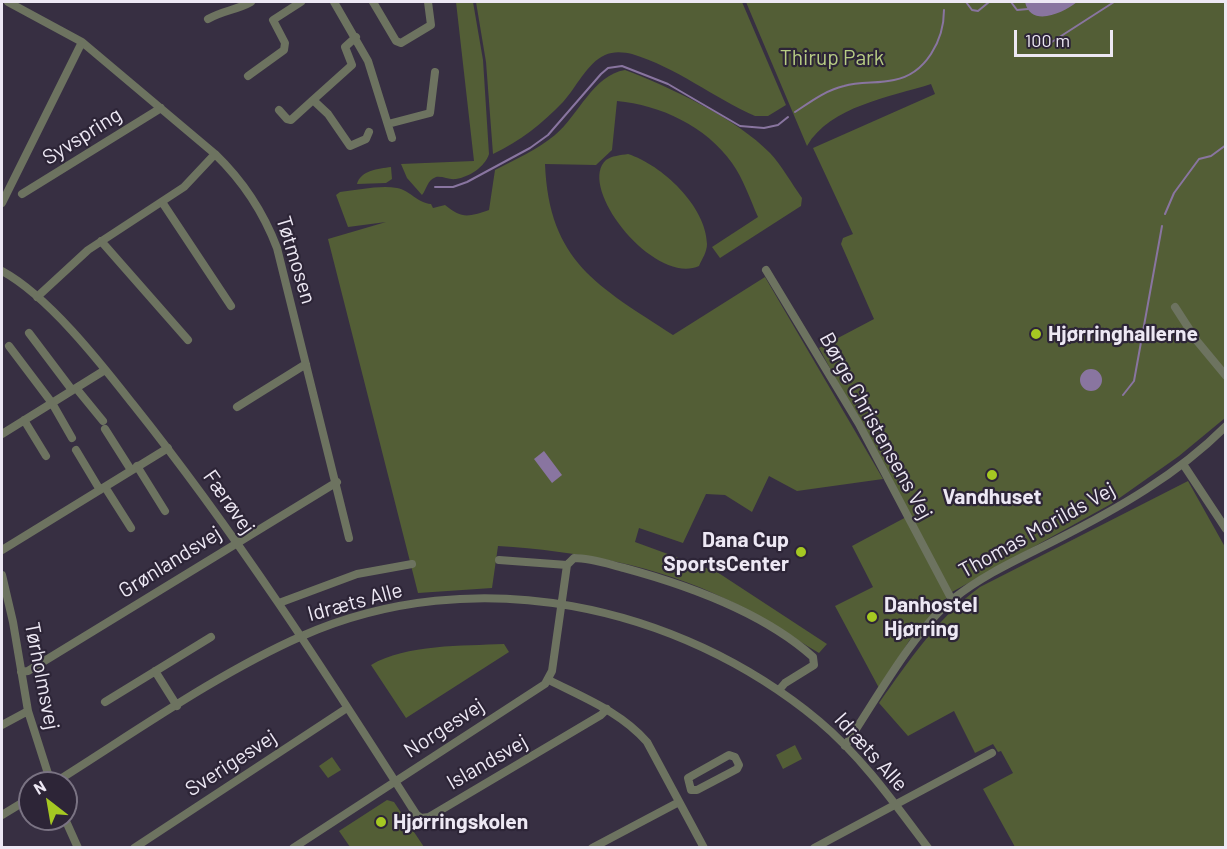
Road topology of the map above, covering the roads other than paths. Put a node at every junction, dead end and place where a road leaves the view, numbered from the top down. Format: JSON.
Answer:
{"nodes":[{"id":1,"x":8,"y":2,"type":"edge"},
{"id":2,"x":251,"y":2,"type":"edge"},
{"id":3,"x":301,"y":2,"type":"edge"},
{"id":4,"x":334,"y":2,"type":"edge"},
{"id":5,"x":373,"y":2,"type":"edge"},
{"id":6,"x":428,"y":2,"type":"edge"},
{"id":7,"x":208,"y":19,"type":"dead end"},
{"id":8,"x":356,"y":37,"type":"junction"},
{"id":9,"x":82,"y":42,"type":"junction"},
{"id":10,"x":435,"y":72,"type":"dead end"},
{"id":11,"x":248,"y":76,"type":"dead end"},
{"id":12,"x":313,"y":100,"type":"junction"},
{"id":13,"x":161,"y":108,"type":"junction"},
{"id":14,"x":279,"y":110,"type":"dead end"},
{"id":15,"x":388,"y":124,"type":"junction"},
{"id":16,"x":369,"y":132,"type":"dead end"},
{"id":17,"x":392,"y":138,"type":"dead end"},
{"id":18,"x":215,"y":154,"type":"junction"},
{"id":19,"x":22,"y":194,"type":"dead end"},
{"id":20,"x":162,"y":202,"type":"junction"},
{"id":21,"x":2,"y":203,"type":"edge"},
{"id":22,"x":101,"y":241,"type":"junction"},
{"id":23,"x":766,"y":270,"type":"dead end"},
{"id":24,"x":2,"y":271,"type":"edge"},
{"id":25,"x":37,"y":297,"type":"junction"},
{"id":26,"x":231,"y":306,"type":"dead end"},
{"id":27,"x":1175,"y":307,"type":"dead end"},
{"id":28,"x":29,"y":333,"type":"dead end"},
{"id":29,"x":188,"y":340,"type":"dead end"},
{"id":30,"x":9,"y":346,"type":"dead end"},
{"id":31,"x":306,"y":364,"type":"junction"},
{"id":32,"x":105,"y":370,"type":"junction"},
{"id":33,"x":1226,"y":376,"type":"edge"},
{"id":34,"x":74,"y":389,"type":"junction"},
{"id":35,"x":52,"y":403,"type":"junction"},
{"id":36,"x":237,"y":407,"type":"dead end"},
{"id":37,"x":24,"y":420,"type":"junction"},
{"id":38,"x":1226,"y":426,"type":"edge"},
{"id":39,"x":2,"y":434,"type":"edge"},
{"id":40,"x":72,"y":438,"type":"dead end"},
{"id":41,"x":168,"y":448,"type":"junction"},
{"id":42,"x":76,"y":450,"type":"dead end"},
{"id":43,"x":46,"y":456,"type":"dead end"},
{"id":44,"x":1183,"y":464,"type":"junction"},
{"id":45,"x":134,"y":468,"type":"junction"},
{"id":46,"x":337,"y":482,"type":"junction"},
{"id":47,"x":103,"y":488,"type":"junction"},
{"id":48,"x":165,"y":511,"type":"dead end"},
{"id":49,"x":131,"y":528,"type":"dead end"},
{"id":50,"x":1226,"y":529,"type":"edge"},
{"id":51,"x":349,"y":538,"type":"dead end"},
{"id":52,"x":236,"y":542,"type":"junction"},
{"id":53,"x":2,"y":550,"type":"edge"},
{"id":54,"x":499,"y":560,"type":"dead end"},
{"id":55,"x":412,"y":564,"type":"dead end"},
{"id":56,"x":567,"y":565,"type":"junction"},
{"id":57,"x":2,"y":574,"type":"edge"},
{"id":58,"x":952,"y":600,"type":"junction"},
{"id":59,"x":279,"y":603,"type":"junction"},
{"id":60,"x":562,"y":604,"type":"junction"},
{"id":61,"x":303,"y":635,"type":"junction"},
{"id":62,"x":211,"y":637,"type":"dead end"},
{"id":63,"x":155,"y":671,"type":"junction"},
{"id":64,"x":21,"y":672,"type":"junction"},
{"id":65,"x":549,"y":680,"type":"junction"},
{"id":66,"x":779,"y":690,"type":"junction"},
{"id":67,"x":105,"y":702,"type":"dead end"},
{"id":68,"x":177,"y":706,"type":"junction"},
{"id":69,"x":347,"y":708,"type":"junction"},
{"id":70,"x":607,"y":709,"type":"junction"},
{"id":71,"x":28,"y":711,"type":"junction"},
{"id":72,"x":2,"y":725,"type":"edge"},
{"id":73,"x":845,"y":746,"type":"junction"},
{"id":74,"x":992,"y":753,"type":"dead end"},
{"id":75,"x":48,"y":771,"type":"edge"},
{"id":76,"x":71,"y":771,"type":"edge"},
{"id":77,"x":395,"y":781,"type":"junction"},
{"id":78,"x":689,"y":786,"type":"junction"},
{"id":79,"x":677,"y":798,"type":"junction"},
{"id":80,"x":895,"y":804,"type":"junction"},
{"id":81,"x":18,"y":805,"type":"edge"},
{"id":82,"x":2,"y":815,"type":"edge"},
{"id":83,"x":70,"y":831,"type":"edge"},
{"id":84,"x":78,"y":848,"type":"edge"},
{"id":85,"x":134,"y":848,"type":"edge"},
{"id":86,"x":293,"y":848,"type":"edge"},
{"id":87,"x":592,"y":848,"type":"edge"},
{"id":88,"x":704,"y":848,"type":"edge"},
{"id":89,"x":814,"y":848,"type":"edge"},
{"id":90,"x":928,"y":848,"type":"edge"}],
"edges":[{"from":1,"to":9,"type":"street","name":"Tøtmosen"},
{"from":2,"to":7,"type":"street"},
{"from":3,"to":11,"type":"street"},
{"from":4,"to":8,"type":"street"},
{"from":5,"to":6,"type":"street"},
{"from":8,"to":12,"type":"street"},
{"from":8,"to":15,"type":"street"},
{"from":9,"to":13,"type":"street","name":"Tøtmosen"},
{"from":9,"to":21,"type":"street"},
{"from":10,"to":15,"type":"street"},
{"from":12,"to":14,"type":"street"},
{"from":12,"to":16,"type":"street"},
{"from":13,"to":18,"type":"street","name":"Tøtmosen"},
{"from":13,"to":19,"type":"street","name":"Syvspring"},
{"from":15,"to":17,"type":"street"},
{"from":18,"to":20,"type":"street"},
{"from":18,"to":31,"type":"street","name":"Tøtmosen"},
{"from":20,"to":22,"type":"street"},
{"from":20,"to":26,"type":"street"},
{"from":22,"to":25,"type":"street"},
{"from":22,"to":29,"type":"street"},
{"from":23,"to":58,"type":"street","name":"Børge Christensens Vej"},
{"from":24,"to":25,"type":"street","name":"Færøvej"},
{"from":25,"to":32,"type":"street","name":"Færøvej"},
{"from":27,"to":33,"type":"street"},
{"from":28,"to":34,"type":"street"},
{"from":30,"to":35,"type":"street"},
{"from":31,"to":36,"type":"street"},
{"from":31,"to":46,"type":"street","name":"Tøtmosen"},
{"from":32,"to":34,"type":"street"},
{"from":32,"to":41,"type":"street","name":"Færøvej"},
{"from":34,"to":35,"type":"street"},
{"from":34,"to":45,"type":"street"},
{"from":35,"to":37,"type":"street"},
{"from":35,"to":40,"type":"street"},
{"from":37,"to":39,"type":"street"},
{"from":37,"to":43,"type":"street"},
{"from":38,"to":44,"type":"street","name":"Thomas Morilds Vej"},
{"from":41,"to":45,"type":"street"},
{"from":41,"to":52,"type":"street","name":"Færøvej"},
{"from":42,"to":47,"type":"street"},
{"from":44,"to":50,"type":"street"},
{"from":44,"to":58,"type":"street","name":"Thomas Morilds Vej"},
{"from":45,"to":47,"type":"street"},
{"from":45,"to":48,"type":"street"},
{"from":46,"to":51,"type":"street","name":"Tøtmosen"},
{"from":46,"to":52,"type":"street","name":"Grønlandsvej"},
{"from":47,"to":49,"type":"street"},
{"from":47,"to":53,"type":"street"},
{"from":52,"to":59,"type":"street","name":"Færøvej"},
{"from":52,"to":64,"type":"street","name":"Grønlandsvej"},
{"from":54,"to":56,"type":"street"},
{"from":55,"to":59,"type":"street","name":"Idræts Alle"},
{"from":56,"to":60,"type":"street"},
{"from":56,"to":66,"type":"street"},
{"from":57,"to":64,"type":"street","name":"Tørholmsvej"},
{"from":58,"to":73,"type":"street","name":"Thomas Morilds Vej"},
{"from":59,"to":61,"type":"street","name":"Færøvej"},
{"from":60,"to":61,"type":"street","name":"Idræts Alle"},
{"from":60,"to":65,"type":"street"},
{"from":60,"to":66,"type":"street","name":"Idræts Alle"},
{"from":61,"to":68,"type":"street","name":"Idræts Alle"},
{"from":61,"to":69,"type":"street","name":"Færøvej"},
{"from":62,"to":63,"type":"street"},
{"from":63,"to":67,"type":"street"},
{"from":63,"to":68,"type":"street"},
{"from":64,"to":71,"type":"street","name":"Tørholmsvej"},
{"from":65,"to":70,"type":"street"},
{"from":65,"to":77,"type":"street","name":"Norgesvej"},
{"from":66,"to":73,"type":"street","name":"Idræts Alle"},
{"from":68,"to":76,"type":"street","name":"Idræts Alle"},
{"from":69,"to":77,"type":"street","name":"Færøvej"},
{"from":69,"to":85,"type":"street","name":"Sverigesvej"},
{"from":70,"to":77,"type":"street","name":"Islandsvej"},
{"from":70,"to":79,"type":"street"},
{"from":71,"to":72,"type":"street"},
{"from":71,"to":75,"type":"street","name":"Tørholmsvej"},
{"from":73,"to":80,"type":"street","name":"Idræts Alle"},
{"from":74,"to":80,"type":"street"},
{"from":77,"to":86,"type":"street","name":"Norgesvej"},
{"from":78,"to":78,"type":"street"},
{"from":78,"to":79,"type":"street"},
{"from":79,"to":87,"type":"street"},
{"from":79,"to":88,"type":"street"},
{"from":80,"to":89,"type":"street"},
{"from":80,"to":90,"type":"street","name":"Idræts Alle"},
{"from":81,"to":82,"type":"street"},
{"from":83,"to":84,"type":"street"}]}
